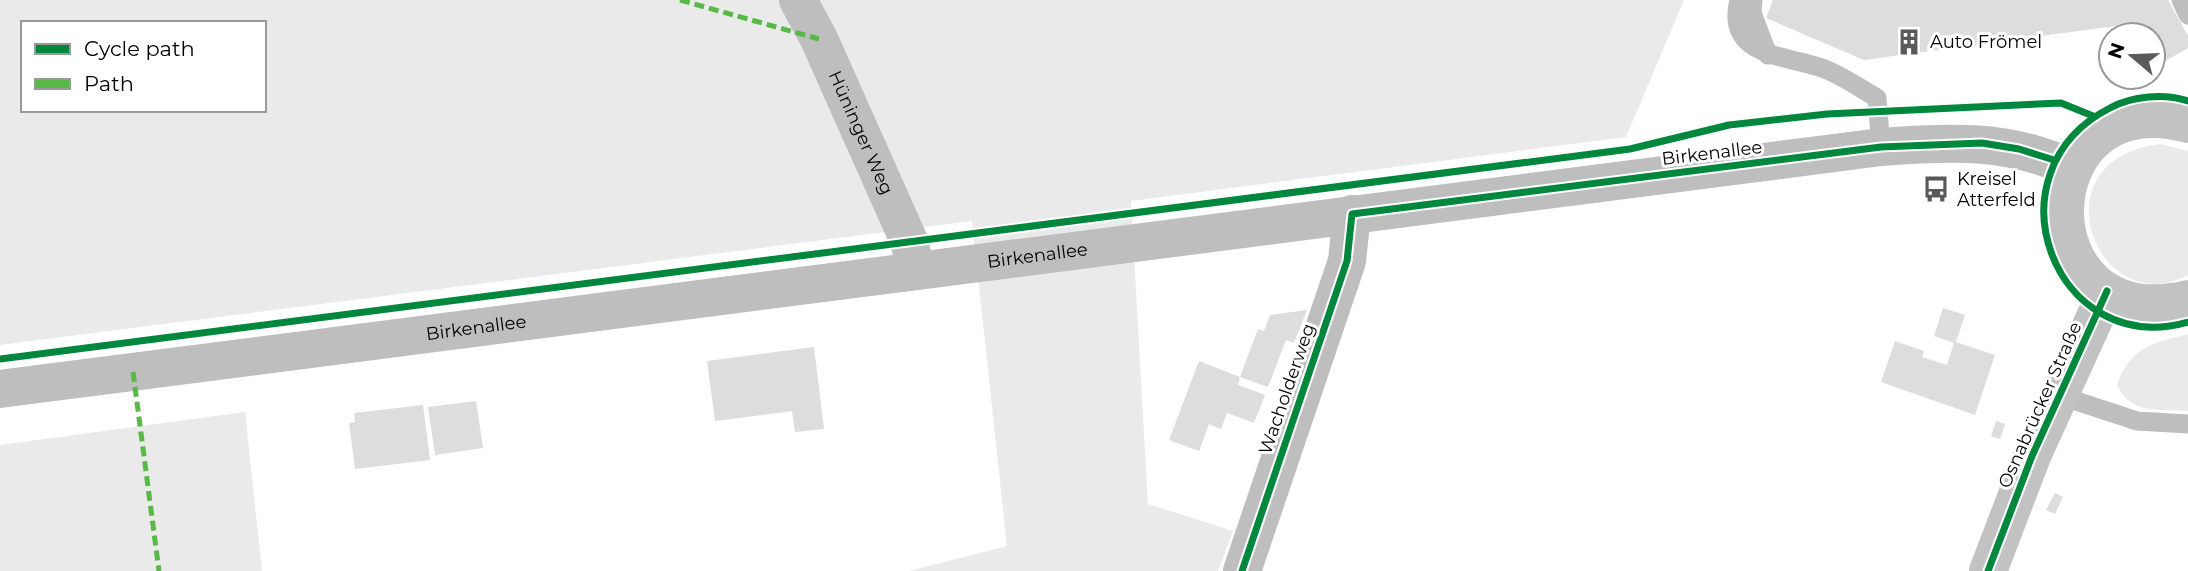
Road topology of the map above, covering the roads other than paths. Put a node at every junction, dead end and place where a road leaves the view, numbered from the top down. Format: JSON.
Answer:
{"nodes":[{"id":1,"x":798,"y":0,"type":"edge"},
{"id":2,"x":1739,"y":0,"type":"edge"},
{"id":3,"x":1753,"y":0,"type":"edge"},
{"id":4,"x":2181,"y":0,"type":"edge"},
{"id":5,"x":2188,"y":15,"type":"edge"},
{"id":6,"x":1768,"y":55,"type":"junction"},
{"id":7,"x":2188,"y":124,"type":"edge"},
{"id":8,"x":1881,"y":147,"type":"junction"},
{"id":9,"x":2072,"y":169,"type":"junction"},
{"id":10,"x":1352,"y":214,"type":"junction"},
{"id":11,"x":916,"y":270,"type":"junction"},
{"id":12,"x":2107,"y":291,"type":"junction"},
{"id":13,"x":2188,"y":299,"type":"edge"},
{"id":14,"x":0,"y":388,"type":"edge"},
{"id":15,"x":2061,"y":396,"type":"junction"},
{"id":16,"x":2188,"y":424,"type":"edge"},
{"id":17,"x":1242,"y":571,"type":"edge"},
{"id":18,"x":1988,"y":571,"type":"edge"}],
"edges":[{"from":1,"to":11,"type":"street","name":"Hüninger Weg"},
{"from":2,"to":6,"type":"lane"},
{"from":3,"to":6,"type":"lane"},
{"from":4,"to":5,"type":"lane"},
{"from":6,"to":8,"type":"lane"},
{"from":7,"to":9,"type":"main road"},
{"from":8,"to":9,"type":"street","name":"Birkenallee"},
{"from":8,"to":10,"type":"street","name":"Birkenallee"},
{"from":9,"to":12,"type":"main road"},
{"from":10,"to":11,"type":"street","name":"Birkenallee"},
{"from":10,"to":17,"type":"street","name":"Wacholderweg"},
{"from":11,"to":14,"type":"street","name":"Birkenallee"},
{"from":12,"to":13,"type":"main road"},
{"from":12,"to":15,"type":"main road","name":"Osnabrücker Straße"},
{"from":15,"to":16,"type":"lane"},
{"from":15,"to":18,"type":"main road","name":"Osnabrücker Straße"}]}
